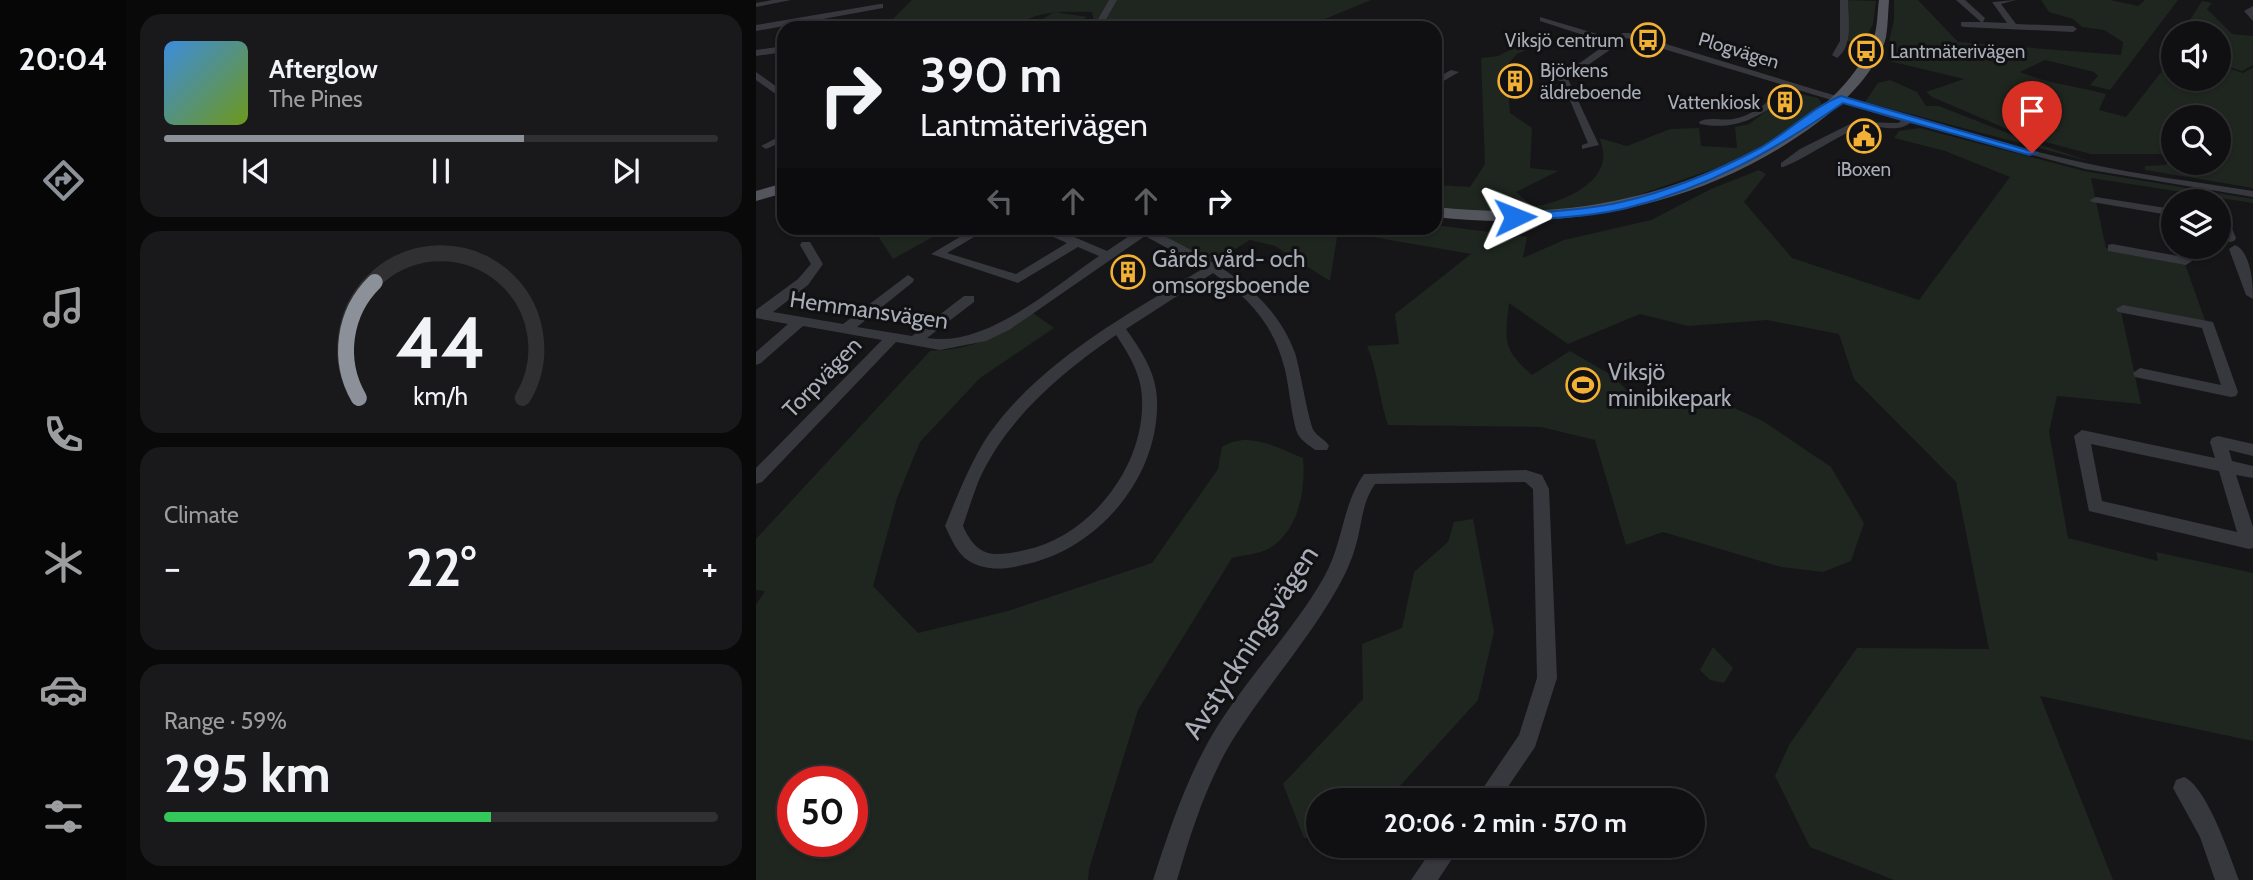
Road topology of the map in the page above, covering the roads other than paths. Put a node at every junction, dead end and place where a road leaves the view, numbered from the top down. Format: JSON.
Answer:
{"nodes":[{"id":1,"x":787,"y":0,"type":"edge"},
{"id":2,"x":1112,"y":0,"type":"edge"},
{"id":3,"x":1844,"y":0,"type":"edge"},
{"id":4,"x":1884,"y":0,"type":"edge"},
{"id":5,"x":1960,"y":0,"type":"edge"},
{"id":6,"x":2012,"y":0,"type":"edge"},
{"id":7,"x":1992,"y":1,"type":"edge"},
{"id":8,"x":756,"y":5,"type":"edge"},
{"id":9,"x":880,"y":6,"type":"dead end"},
{"id":10,"x":2253,"y":8,"type":"edge"},
{"id":11,"x":2253,"y":18,"type":"edge"},
{"id":12,"x":1543,"y":19,"type":"dead end"},
{"id":13,"x":1982,"y":20,"type":"dead end"},
{"id":14,"x":791,"y":21,"type":"edge"},
{"id":15,"x":1101,"y":21,"type":"edge"},
{"id":16,"x":777,"y":23,"type":"edge"},
{"id":17,"x":1964,"y":23,"type":"dead end"},
{"id":18,"x":2013,"y":25,"type":"junction"},
{"id":19,"x":756,"y":27,"type":"edge"},
{"id":20,"x":2073,"y":29,"type":"dead end"},
{"id":21,"x":1613,"y":42,"type":"junction"},
{"id":22,"x":777,"y":50,"type":"edge"},
{"id":23,"x":756,"y":53,"type":"edge"},
{"id":24,"x":1837,"y":55,"type":"dead end"},
{"id":25,"x":1454,"y":72,"type":"dead end"},
{"id":26,"x":756,"y":75,"type":"edge"},
{"id":27,"x":1442,"y":79,"type":"edge"},
{"id":28,"x":1794,"y":85,"type":"junction"},
{"id":29,"x":777,"y":92,"type":"edge"},
{"id":30,"x":1841,"y":99,"type":"junction"},
{"id":31,"x":1910,"y":119,"type":"junction"},
{"id":32,"x":1704,"y":122,"type":"dead end"},
{"id":33,"x":777,"y":140,"type":"edge"},
{"id":34,"x":766,"y":146,"type":"dead end"},
{"id":35,"x":1586,"y":147,"type":"dead end"},
{"id":36,"x":1785,"y":165,"type":"dead end"},
{"id":37,"x":777,"y":190,"type":"edge"},
{"id":38,"x":2253,"y":194,"type":"edge"},
{"id":39,"x":756,"y":196,"type":"edge"},
{"id":40,"x":2096,"y":200,"type":"dead end"},
{"id":41,"x":2161,"y":210,"type":"edge"},
{"id":42,"x":1442,"y":212,"type":"edge"},
{"id":43,"x":971,"y":235,"type":"edge"},
{"id":44,"x":1060,"y":235,"type":"edge"},
{"id":45,"x":1138,"y":235,"type":"edge"},
{"id":46,"x":1156,"y":235,"type":"edge"},
{"id":47,"x":1077,"y":242,"type":"junction"},
{"id":48,"x":2231,"y":242,"type":"edge"},
{"id":49,"x":807,"y":245,"type":"dead end"},
{"id":50,"x":2112,"y":248,"type":"dead end"},
{"id":51,"x":1109,"y":256,"type":"junction"},
{"id":52,"x":2161,"y":257,"type":"edge"},
{"id":53,"x":1212,"y":268,"type":"junction"},
{"id":54,"x":908,"y":279,"type":"dead end"},
{"id":55,"x":2253,"y":295,"type":"edge"},
{"id":56,"x":969,"y":299,"type":"dead end"},
{"id":57,"x":2123,"y":309,"type":"dead end"},
{"id":58,"x":758,"y":315,"type":"edge"},
{"id":59,"x":799,"y":322,"type":"junction"},
{"id":60,"x":1118,"y":328,"type":"junction"},
{"id":61,"x":844,"y":330,"type":"junction"},
{"id":62,"x":892,"y":338,"type":"junction"},
{"id":63,"x":914,"y":341,"type":"junction"},
{"id":64,"x":756,"y":360,"type":"edge"},
{"id":65,"x":2140,"y":373,"type":"dead end"},
{"id":66,"x":1321,"y":446,"type":"dead end"},
{"id":67,"x":2253,"y":450,"type":"edge"},
{"id":68,"x":2224,"y":465,"type":"junction"},
{"id":69,"x":2253,"y":472,"type":"edge"},
{"id":70,"x":756,"y":478,"type":"edge"},
{"id":71,"x":1494,"y":788,"type":"edge"},
{"id":72,"x":2184,"y":788,"type":"dead end"},
{"id":73,"x":1440,"y":858,"type":"edge"},
{"id":74,"x":1164,"y":880,"type":"edge"},
{"id":75,"x":1423,"y":880,"type":"edge"},
{"id":76,"x":2227,"y":880,"type":"edge"}],
"edges":[{"from":1,"to":8,"type":"street"},
{"from":2,"to":15,"type":"street"},
{"from":3,"to":24,"type":"street"},
{"from":4,"to":30,"type":"main road"},
{"from":5,"to":13,"type":"street"},
{"from":6,"to":7,"type":"street"},
{"from":7,"to":18,"type":"street"},
{"from":9,"to":14,"type":"street"},
{"from":10,"to":11,"type":"street"},
{"from":12,"to":21,"type":"street"},
{"from":16,"to":19,"type":"street"},
{"from":17,"to":18,"type":"street"},
{"from":18,"to":20,"type":"street"},
{"from":21,"to":28,"type":"street","name":"Plogvägen"},
{"from":21,"to":35,"type":"street"},
{"from":22,"to":23,"type":"street"},
{"from":25,"to":27,"type":"street"},
{"from":26,"to":29,"type":"street"},
{"from":28,"to":30,"type":"street","name":"Plogvägen"},
{"from":28,"to":32,"type":"street"},
{"from":30,"to":31,"type":"street"},
{"from":30,"to":42,"type":"main road"},
{"from":31,"to":36,"type":"street"},
{"from":31,"to":38,"type":"street"},
{"from":33,"to":34,"type":"street"},
{"from":37,"to":39,"type":"main road"},
{"from":40,"to":41,"type":"street"},
{"from":43,"to":47,"type":"street"},
{"from":44,"to":47,"type":"street"},
{"from":45,"to":51,"type":"street","name":"Hemmansvägen"},
{"from":46,"to":53,"type":"street"},
{"from":47,"to":51,"type":"street"},
{"from":48,"to":55,"type":"street"},
{"from":49,"to":58,"type":"street","name":"Hemmansvägen"},
{"from":50,"to":52,"type":"street"},
{"from":51,"to":63,"type":"street","name":"Hemmansvägen"},
{"from":53,"to":60,"type":"street"},
{"from":53,"to":66,"type":"street"},
{"from":54,"to":61,"type":"street"},
{"from":56,"to":63,"type":"street"},
{"from":57,"to":65,"type":"street"},
{"from":58,"to":59,"type":"street","name":"Hemmansvägen"},
{"from":59,"to":61,"type":"street","name":"Hemmansvägen"},
{"from":59,"to":64,"type":"street"},
{"from":60,"to":60,"type":"street"},
{"from":61,"to":62,"type":"street","name":"Hemmansvägen"},
{"from":62,"to":63,"type":"street","name":"Hemmansvägen"},
{"from":62,"to":70,"type":"street","name":"Torpvägen"},
{"from":67,"to":68,"type":"street"},
{"from":68,"to":68,"type":"street"},
{"from":68,"to":69,"type":"street"},
{"from":71,"to":74,"type":"street","name":"Avstyckningsvägen"},
{"from":72,"to":76,"type":"street"},
{"from":73,"to":75,"type":"street"}]}
